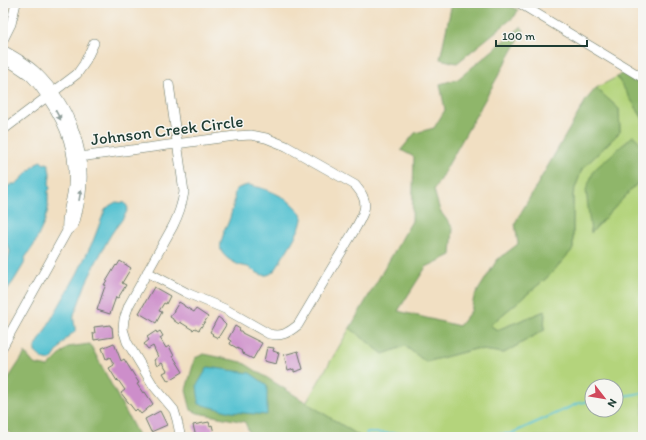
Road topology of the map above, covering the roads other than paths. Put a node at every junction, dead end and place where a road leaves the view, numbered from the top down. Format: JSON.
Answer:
{"nodes":[{"id":1,"x":16,"y":3,"type":"edge"},
{"id":2,"x":518,"y":3,"type":"edge"},
{"id":3,"x":3,"y":40,"type":"edge"},
{"id":4,"x":94,"y":43,"type":"dead end"},
{"id":5,"x":3,"y":50,"type":"edge"},
{"id":6,"x":3,"y":58,"type":"edge"},
{"id":7,"x":643,"y":78,"type":"edge"},
{"id":8,"x":169,"y":84,"type":"dead end"},
{"id":9,"x":50,"y":94,"type":"junction"},
{"id":10,"x":3,"y":130,"type":"edge"},
{"id":11,"x":177,"y":144,"type":"junction"},
{"id":12,"x":76,"y":158,"type":"junction"},
{"id":13,"x":147,"y":272,"type":"junction"},
{"id":14,"x":3,"y":346,"type":"edge"},
{"id":15,"x":180,"y":437,"type":"edge"}],
"edges":[{"from":1,"to":3,"type":"street"},
{"from":2,"to":7,"type":"street"},
{"from":4,"to":9,"type":"street"},
{"from":5,"to":9,"type":"street"},
{"from":6,"to":9,"type":"street"},
{"from":8,"to":11,"type":"street"},
{"from":9,"to":10,"type":"street"},
{"from":9,"to":12,"type":"street"},
{"from":11,"to":12,"type":"street","name":"Johnson Creek Circle"},
{"from":11,"to":13,"type":"street"},
{"from":11,"to":13,"type":"street","name":"Johnson Creek Circle"},
{"from":12,"to":14,"type":"street"},
{"from":13,"to":15,"type":"street"}]}
